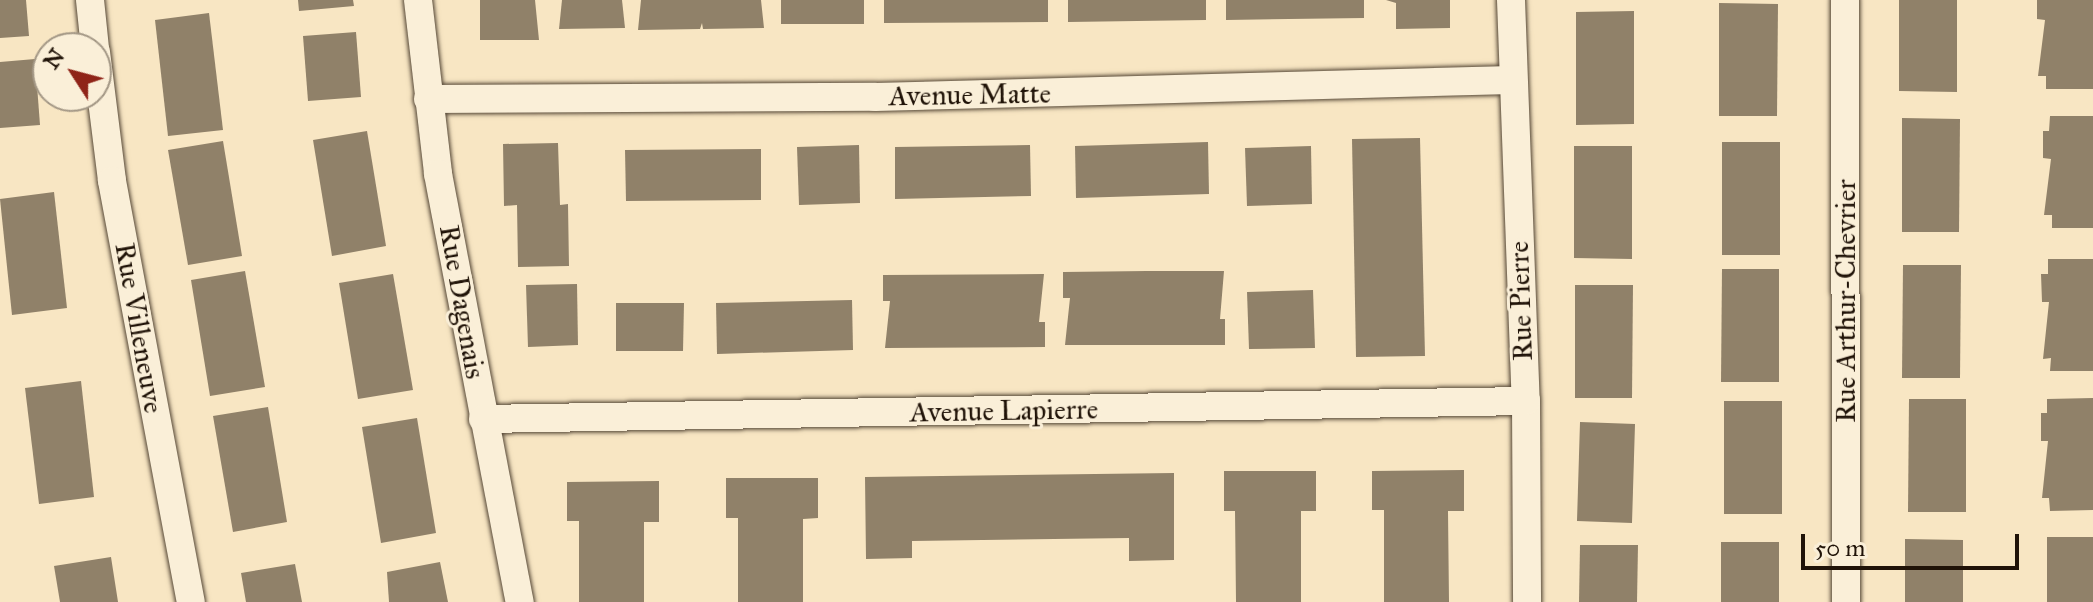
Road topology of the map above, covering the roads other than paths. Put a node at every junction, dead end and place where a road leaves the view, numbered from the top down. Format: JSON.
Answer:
{"nodes":[{"id":1,"x":90,"y":0,"type":"edge"},
{"id":2,"x":418,"y":0,"type":"edge"},
{"id":3,"x":1511,"y":0,"type":"edge"},
{"id":4,"x":1845,"y":0,"type":"edge"},
{"id":5,"x":94,"y":32,"type":"edge"},
{"id":6,"x":1512,"y":80,"type":"junction"},
{"id":7,"x":428,"y":99,"type":"junction"},
{"id":8,"x":104,"y":112,"type":"edge"},
{"id":9,"x":1526,"y":401,"type":"junction"},
{"id":10,"x":483,"y":419,"type":"junction"},
{"id":11,"x":191,"y":602,"type":"edge"},
{"id":12,"x":520,"y":602,"type":"edge"},
{"id":13,"x":1527,"y":602,"type":"edge"},
{"id":14,"x":1846,"y":602,"type":"edge"}],
"edges":[{"from":1,"to":5,"type":"street","name":"Rue Villeneuve"},
{"from":2,"to":7,"type":"street","name":"Rue Dagenais"},
{"from":3,"to":6,"type":"street","name":"Rue Pierre"},
{"from":4,"to":14,"type":"street","name":"Rue Arthur-Chevrier"},
{"from":6,"to":7,"type":"street","name":"Avenue Matte"},
{"from":6,"to":9,"type":"street","name":"Rue Pierre"},
{"from":7,"to":10,"type":"street","name":"Rue Dagenais"},
{"from":8,"to":11,"type":"street","name":"Rue Villeneuve"},
{"from":9,"to":10,"type":"street","name":"Avenue Lapierre"},
{"from":9,"to":13,"type":"street","name":"Rue Pierre"},
{"from":10,"to":12,"type":"street","name":"Rue Dagenais"}]}
